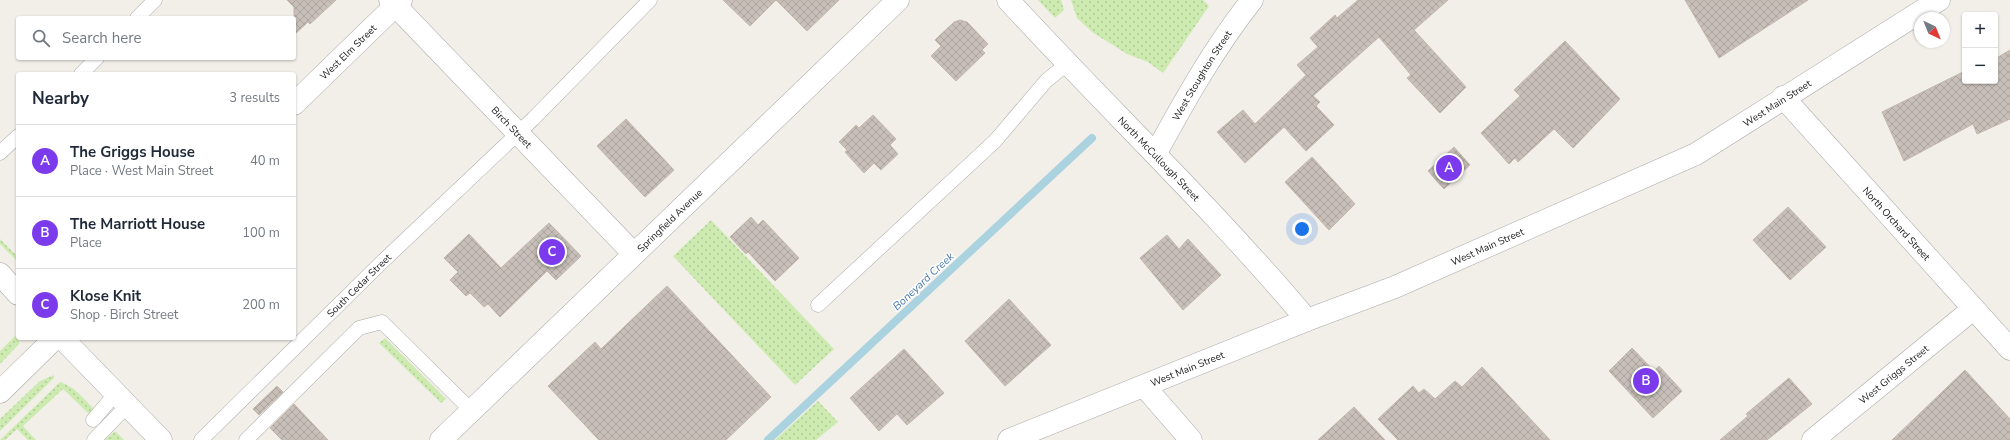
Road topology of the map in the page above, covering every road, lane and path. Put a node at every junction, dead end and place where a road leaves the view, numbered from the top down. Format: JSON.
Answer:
{"nodes":[{"id":1,"x":155,"y":0,"type":"edge"},
{"id":2,"x":650,"y":0,"type":"edge"},
{"id":3,"x":898,"y":0,"type":"edge"},
{"id":4,"x":1008,"y":0,"type":"edge"},
{"id":5,"x":1252,"y":0,"type":"edge"},
{"id":6,"x":1939,"y":0,"type":"edge"},
{"id":7,"x":396,"y":2,"type":"edge"},
{"id":8,"x":139,"y":16,"type":"edge"},
{"id":9,"x":95,"y":60,"type":"edge"},
{"id":10,"x":1068,"y":63,"type":"junction"},
{"id":11,"x":83,"y":72,"type":"edge"},
{"id":12,"x":1784,"y":97,"type":"junction"},
{"id":13,"x":296,"y":102,"type":"edge"},
{"id":14,"x":518,"y":133,"type":"junction"},
{"id":15,"x":16,"y":138,"type":"edge"},
{"id":16,"x":0,"y":153,"type":"edge"},
{"id":17,"x":1156,"y":153,"type":"junction"},
{"id":18,"x":634,"y":254,"type":"junction"},
{"id":19,"x":0,"y":274,"type":"edge"},
{"id":20,"x":16,"y":292,"type":"edge"},
{"id":21,"x":818,"y":305,"type":"dead end"},
{"id":22,"x":1973,"y":309,"type":"junction"},
{"id":23,"x":1307,"y":320,"type":"junction"},
{"id":24,"x":53,"y":340,"type":"edge"},
{"id":25,"x":64,"y":340,"type":"edge"},
{"id":26,"x":2010,"y":349,"type":"edge"},
{"id":27,"x":1144,"y":386,"type":"junction"},
{"id":28,"x":0,"y":392,"type":"edge"},
{"id":29,"x":122,"y":399,"type":"junction"},
{"id":30,"x":471,"y":410,"type":"junction"},
{"id":31,"x":93,"y":420,"type":"dead end"},
{"id":32,"x":98,"y":436,"type":"edge"},
{"id":33,"x":161,"y":440,"type":"edge"},
{"id":34,"x":201,"y":440,"type":"edge"},
{"id":35,"x":246,"y":440,"type":"edge"},
{"id":36,"x":440,"y":440,"type":"edge"},
{"id":37,"x":1010,"y":440,"type":"edge"},
{"id":38,"x":1191,"y":440,"type":"edge"},
{"id":39,"x":1813,"y":440,"type":"edge"}],
"edges":[{"from":1,"to":8,"type":"lane"},
{"from":2,"to":14,"type":"lane","name":"South Cedar Street"},
{"from":3,"to":18,"type":"street","name":"Springfield Avenue"},
{"from":4,"to":10,"type":"street","name":"North McCullough Street"},
{"from":5,"to":17,"type":"street","name":"West Stoughton Street"},
{"from":6,"to":12,"type":"street","name":"West Main Street"},
{"from":7,"to":13,"type":"street","name":"West Elm Street"},
{"from":7,"to":14,"type":"street","name":"Birch Street"},
{"from":9,"to":11,"type":"lane"},
{"from":10,"to":17,"type":"street","name":"North McCullough Street"},
{"from":10,"to":21,"type":"lane"},
{"from":12,"to":22,"type":"street","name":"North Orchard Street"},
{"from":12,"to":23,"type":"street","name":"West Main Street"},
{"from":14,"to":18,"type":"street","name":"Birch Street"},
{"from":14,"to":34,"type":"lane","name":"South Cedar Street"},
{"from":15,"to":16,"type":"lane"},
{"from":17,"to":23,"type":"street","name":"North McCullough Street"},
{"from":18,"to":30,"type":"street","name":"Springfield Avenue"},
{"from":19,"to":20,"type":"street"},
{"from":22,"to":26,"type":"street","name":"North Orchard Street"},
{"from":22,"to":39,"type":"street","name":"West Griggs Street"},
{"from":23,"to":27,"type":"street","name":"West Main Street"},
{"from":24,"to":28,"type":"street"},
{"from":25,"to":29,"type":"street"},
{"from":27,"to":37,"type":"street","name":"West Main Street"},
{"from":27,"to":38,"type":"street"},
{"from":29,"to":31,"type":"lane"},
{"from":29,"to":32,"type":"lane"},
{"from":29,"to":33,"type":"street"},
{"from":30,"to":35,"type":"lane"},
{"from":30,"to":36,"type":"street","name":"Springfield Avenue"}]}
